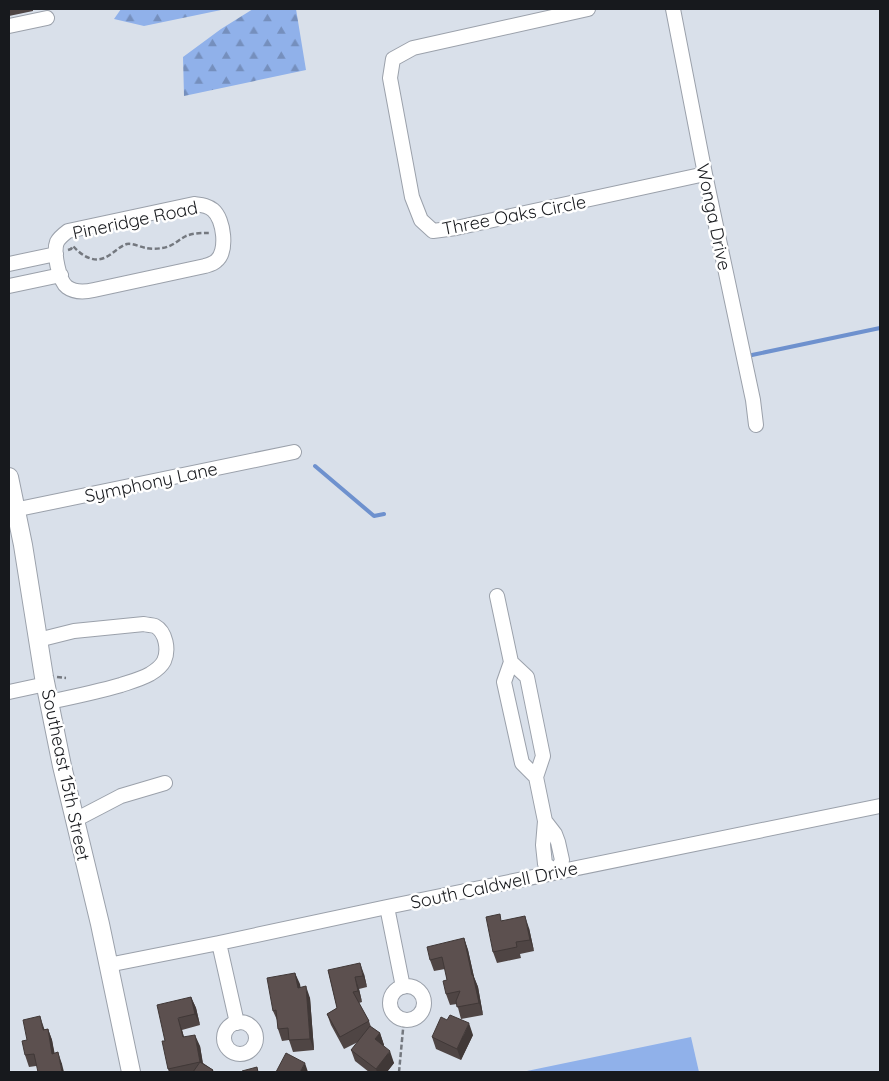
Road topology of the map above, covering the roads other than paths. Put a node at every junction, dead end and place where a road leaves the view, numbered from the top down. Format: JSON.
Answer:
{"nodes":[{"id":1,"x":588,"y":9,"type":"edge"},
{"id":2,"x":673,"y":9,"type":"edge"},
{"id":3,"x":47,"y":18,"type":"dead end"},
{"id":4,"x":9,"y":26,"type":"edge"},
{"id":5,"x":705,"y":174,"type":"junction"},
{"id":6,"x":60,"y":252,"type":"junction"},
{"id":7,"x":13,"y":263,"type":"edge"},
{"id":8,"x":61,"y":275,"type":"junction"},
{"id":9,"x":23,"y":282,"type":"junction"},
{"id":10,"x":9,"y":286,"type":"edge"},
{"id":11,"x":756,"y":425,"type":"dead end"},
{"id":12,"x":294,"y":452,"type":"dead end"},
{"id":13,"x":9,"y":476,"type":"edge"},
{"id":14,"x":12,"y":510,"type":"edge"},
{"id":15,"x":497,"y":596,"type":"dead end"},
{"id":16,"x":38,"y":640,"type":"junction"},
{"id":17,"x":511,"y":662,"type":"junction"},
{"id":18,"x":46,"y":684,"type":"junction"},
{"id":19,"x":9,"y":692,"type":"edge"},
{"id":20,"x":49,"y":702,"type":"junction"},
{"id":21,"x":536,"y":777,"type":"junction"},
{"id":22,"x":165,"y":783,"type":"dead end"},
{"id":23,"x":880,"y":806,"type":"edge"},
{"id":24,"x":75,"y":820,"type":"junction"},
{"id":25,"x":545,"y":821,"type":"junction"},
{"id":26,"x":558,"y":842,"type":"junction"},
{"id":27,"x":542,"y":845,"type":"junction"},
{"id":28,"x":557,"y":872,"type":"junction"},
{"id":29,"x":387,"y":906,"type":"junction"},
{"id":30,"x":219,"y":943,"type":"junction"},
{"id":31,"x":108,"y":965,"type":"junction"},
{"id":32,"x":403,"y":987,"type":"junction"},
{"id":33,"x":237,"y":1023,"type":"dead end"},
{"id":34,"x":130,"y":1072,"type":"edge"}],
"edges":[{"from":1,"to":5,"type":"street","name":"Three Oaks Circle"},
{"from":2,"to":5,"type":"street","name":"Wonga Drive"},
{"from":3,"to":4,"type":"street"},
{"from":5,"to":11,"type":"street","name":"Wonga Drive"},
{"from":6,"to":7,"type":"street","name":"Pineridge Road"},
{"from":6,"to":8,"type":"street","name":"Pineridge Road"},
{"from":6,"to":8,"type":"street","name":"Pineridge Road"},
{"from":7,"to":9,"type":"street"},
{"from":8,"to":9,"type":"street"},
{"from":9,"to":10,"type":"street"},
{"from":12,"to":14,"type":"street","name":"Symphony Lane"},
{"from":13,"to":14,"type":"main road","name":"Southeast 15th Street"},
{"from":14,"to":16,"type":"main road","name":"Southeast 15th Street"},
{"from":15,"to":17,"type":"street"},
{"from":16,"to":18,"type":"main road","name":"Southeast 15th Street"},
{"from":16,"to":20,"type":"street"},
{"from":17,"to":21,"type":"street"},
{"from":17,"to":21,"type":"street"},
{"from":18,"to":19,"type":"street"},
{"from":18,"to":20,"type":"main road","name":"Southeast 15th Street"},
{"from":20,"to":24,"type":"main road","name":"Southeast 15th Street"},
{"from":21,"to":25,"type":"street"},
{"from":22,"to":24,"type":"street"},
{"from":23,"to":28,"type":"street","name":"South Caldwell Drive"},
{"from":24,"to":31,"type":"main road","name":"Southeast 15th Street"},
{"from":25,"to":26,"type":"street"},
{"from":25,"to":27,"type":"street"},
{"from":26,"to":27,"type":"street"},
{"from":26,"to":28,"type":"street"},
{"from":27,"to":28,"type":"street"},
{"from":28,"to":29,"type":"street","name":"South Caldwell Drive"},
{"from":29,"to":30,"type":"street","name":"South Caldwell Drive"},
{"from":29,"to":32,"type":"street"},
{"from":30,"to":31,"type":"street","name":"South Caldwell Drive"},
{"from":30,"to":33,"type":"street"},
{"from":31,"to":34,"type":"main road","name":"Southeast 15th Street"},
{"from":32,"to":32,"type":"street"}]}
